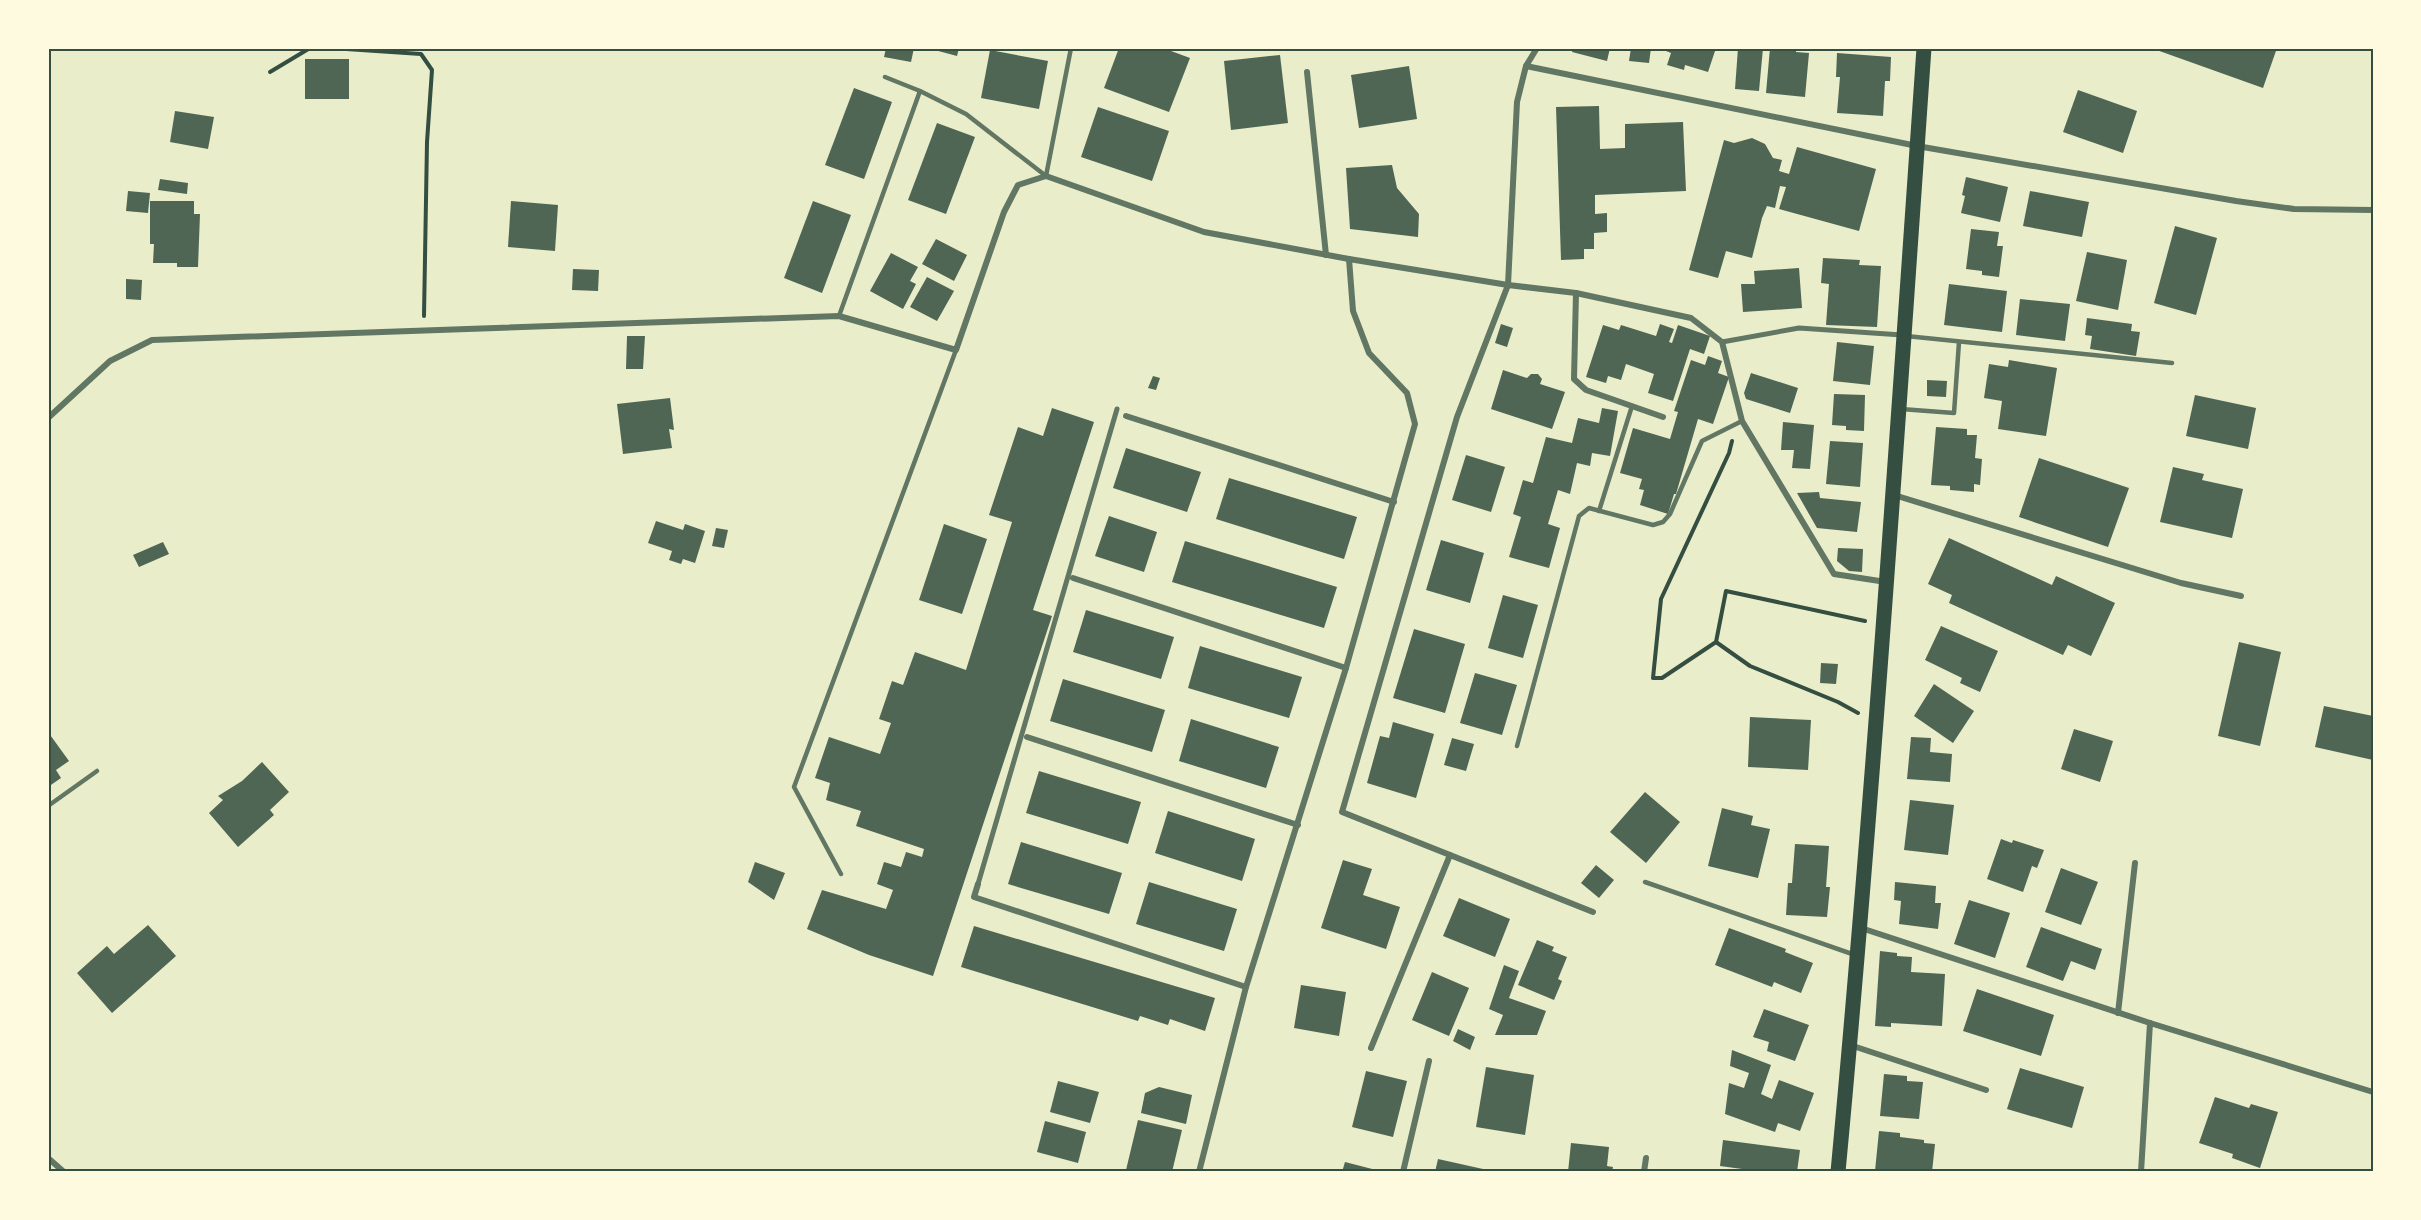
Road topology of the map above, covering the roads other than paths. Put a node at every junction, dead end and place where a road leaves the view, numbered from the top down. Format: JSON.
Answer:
{"nodes":[{"id":1,"x":1071,"y":48,"type":"edge"},
{"id":2,"x":1537,"y":48,"type":"edge"},
{"id":3,"x":1924,"y":48,"type":"edge"},
{"id":4,"x":1526,"y":66,"type":"junction"},
{"id":5,"x":1307,"y":72,"type":"dead end"},
{"id":6,"x":885,"y":77,"type":"dead end"},
{"id":7,"x":920,"y":91,"type":"junction"},
{"id":8,"x":1917,"y":146,"type":"junction"},
{"id":9,"x":1046,"y":176,"type":"junction"},
{"id":10,"x":2373,"y":210,"type":"edge"},
{"id":11,"x":1326,"y":255,"type":"junction"},
{"id":12,"x":1349,"y":259,"type":"junction"},
{"id":13,"x":1508,"y":285,"type":"junction"},
{"id":14,"x":1576,"y":293,"type":"junction"},
{"id":15,"x":839,"y":316,"type":"junction"},
{"id":16,"x":1903,"y":335,"type":"junction"},
{"id":17,"x":1722,"y":342,"type":"junction"},
{"id":18,"x":1959,"y":342,"type":"junction"},
{"id":19,"x":956,"y":350,"type":"junction"},
{"id":20,"x":2172,"y":363,"type":"dead end"},
{"id":21,"x":1632,"y":406,"type":"junction"},
{"id":22,"x":1898,"y":409,"type":"junction"},
{"id":23,"x":1117,"y":410,"type":"dead end"},
{"id":24,"x":1126,"y":416,"type":"dead end"},
{"id":25,"x":1663,"y":417,"type":"dead end"},
{"id":26,"x":48,"y":418,"type":"edge"},
{"id":27,"x":1739,"y":422,"type":"junction"},
{"id":28,"x":1893,"y":495,"type":"junction"},
{"id":29,"x":1394,"y":502,"type":"junction"},
{"id":30,"x":1599,"y":510,"type":"junction"},
{"id":31,"x":1071,"y":577,"type":"junction"},
{"id":32,"x":1887,"y":582,"type":"junction"},
{"id":33,"x":2241,"y":596,"type":"dead end"},
{"id":34,"x":1346,"y":668,"type":"junction"},
{"id":35,"x":1024,"y":737,"type":"junction"},
{"id":36,"x":1517,"y":746,"type":"dead end"},
{"id":37,"x":97,"y":771,"type":"dead end"},
{"id":38,"x":48,"y":806,"type":"edge"},
{"id":39,"x":1298,"y":825,"type":"junction"},
{"id":40,"x":1450,"y":855,"type":"junction"},
{"id":41,"x":2135,"y":863,"type":"dead end"},
{"id":42,"x":841,"y":874,"type":"dead end"},
{"id":43,"x":1645,"y":882,"type":"dead end"},
{"id":44,"x":978,"y":884,"type":"joint"},
{"id":45,"x":1593,"y":912,"type":"dead end"},
{"id":46,"x":1861,"y":928,"type":"junction"},
{"id":47,"x":1858,"y":956,"type":"junction"},
{"id":48,"x":1246,"y":987,"type":"junction"},
{"id":49,"x":2118,"y":1013,"type":"junction"},
{"id":50,"x":2150,"y":1023,"type":"junction"},
{"id":51,"x":1850,"y":1045,"type":"junction"},
{"id":52,"x":1371,"y":1048,"type":"dead end"},
{"id":53,"x":1429,"y":1061,"type":"dead end"},
{"id":54,"x":1986,"y":1090,"type":"dead end"},
{"id":55,"x":2373,"y":1092,"type":"edge"},
{"id":56,"x":48,"y":1158,"type":"edge"},
{"id":57,"x":1646,"y":1158,"type":"dead end"},
{"id":58,"x":64,"y":1172,"type":"edge"},
{"id":59,"x":1199,"y":1172,"type":"edge"},
{"id":60,"x":1403,"y":1172,"type":"edge"},
{"id":61,"x":1644,"y":1172,"type":"edge"},
{"id":62,"x":1838,"y":1172,"type":"edge"},
{"id":63,"x":2141,"y":1172,"type":"edge"}],
"edges":[{"from":1,"to":9,"type":"lane"},
{"from":2,"to":4,"type":"street"},
{"from":3,"to":8,"type":"main road"},
{"from":4,"to":8,"type":"street"},
{"from":4,"to":13,"type":"street"},
{"from":5,"to":11,"type":"street"},
{"from":6,"to":7,"type":"lane"},
{"from":7,"to":9,"type":"lane"},
{"from":7,"to":15,"type":"lane"},
{"from":8,"to":10,"type":"street"},
{"from":8,"to":16,"type":"main road"},
{"from":9,"to":11,"type":"street"},
{"from":9,"to":19,"type":"street"},
{"from":11,"to":12,"type":"street"},
{"from":12,"to":13,"type":"street"},
{"from":12,"to":29,"type":"street"},
{"from":13,"to":14,"type":"street"},
{"from":13,"to":40,"type":"street"},
{"from":14,"to":17,"type":"street"},
{"from":14,"to":21,"type":"street"},
{"from":15,"to":19,"type":"street"},
{"from":15,"to":26,"type":"street"},
{"from":16,"to":17,"type":"street"},
{"from":16,"to":18,"type":"lane"},
{"from":16,"to":22,"type":"main road"},
{"from":17,"to":27,"type":"street"},
{"from":18,"to":20,"type":"lane"},
{"from":18,"to":22,"type":"lane"},
{"from":19,"to":42,"type":"lane"},
{"from":21,"to":25,"type":"street"},
{"from":21,"to":30,"type":"lane"},
{"from":22,"to":28,"type":"main road"},
{"from":23,"to":31,"type":"street"},
{"from":24,"to":29,"type":"street"},
{"from":27,"to":30,"type":"lane"},
{"from":27,"to":32,"type":"street"},
{"from":28,"to":32,"type":"main road"},
{"from":28,"to":33,"type":"street"},
{"from":29,"to":34,"type":"street"},
{"from":30,"to":36,"type":"lane"},
{"from":31,"to":34,"type":"street"},
{"from":31,"to":35,"type":"street"},
{"from":32,"to":46,"type":"main road"},
{"from":34,"to":39,"type":"street"},
{"from":35,"to":39,"type":"street"},
{"from":35,"to":44,"type":"street"},
{"from":37,"to":38,"type":"lane"},
{"from":39,"to":48,"type":"street"},
{"from":40,"to":45,"type":"street"},
{"from":40,"to":52,"type":"street"},
{"from":41,"to":49,"type":"street"},
{"from":43,"to":47,"type":"lane"},
{"from":44,"to":48,"type":"street"},
{"from":46,"to":47,"type":"main road"},
{"from":46,"to":49,"type":"street"},
{"from":47,"to":51,"type":"main road"},
{"from":48,"to":59,"type":"street"},
{"from":49,"to":50,"type":"street"},
{"from":50,"to":55,"type":"street"},
{"from":50,"to":63,"type":"street"},
{"from":51,"to":54,"type":"street"},
{"from":51,"to":62,"type":"main road"},
{"from":53,"to":60,"type":"street"},
{"from":56,"to":58,"type":"street"},
{"from":57,"to":61,"type":"street"}]}
